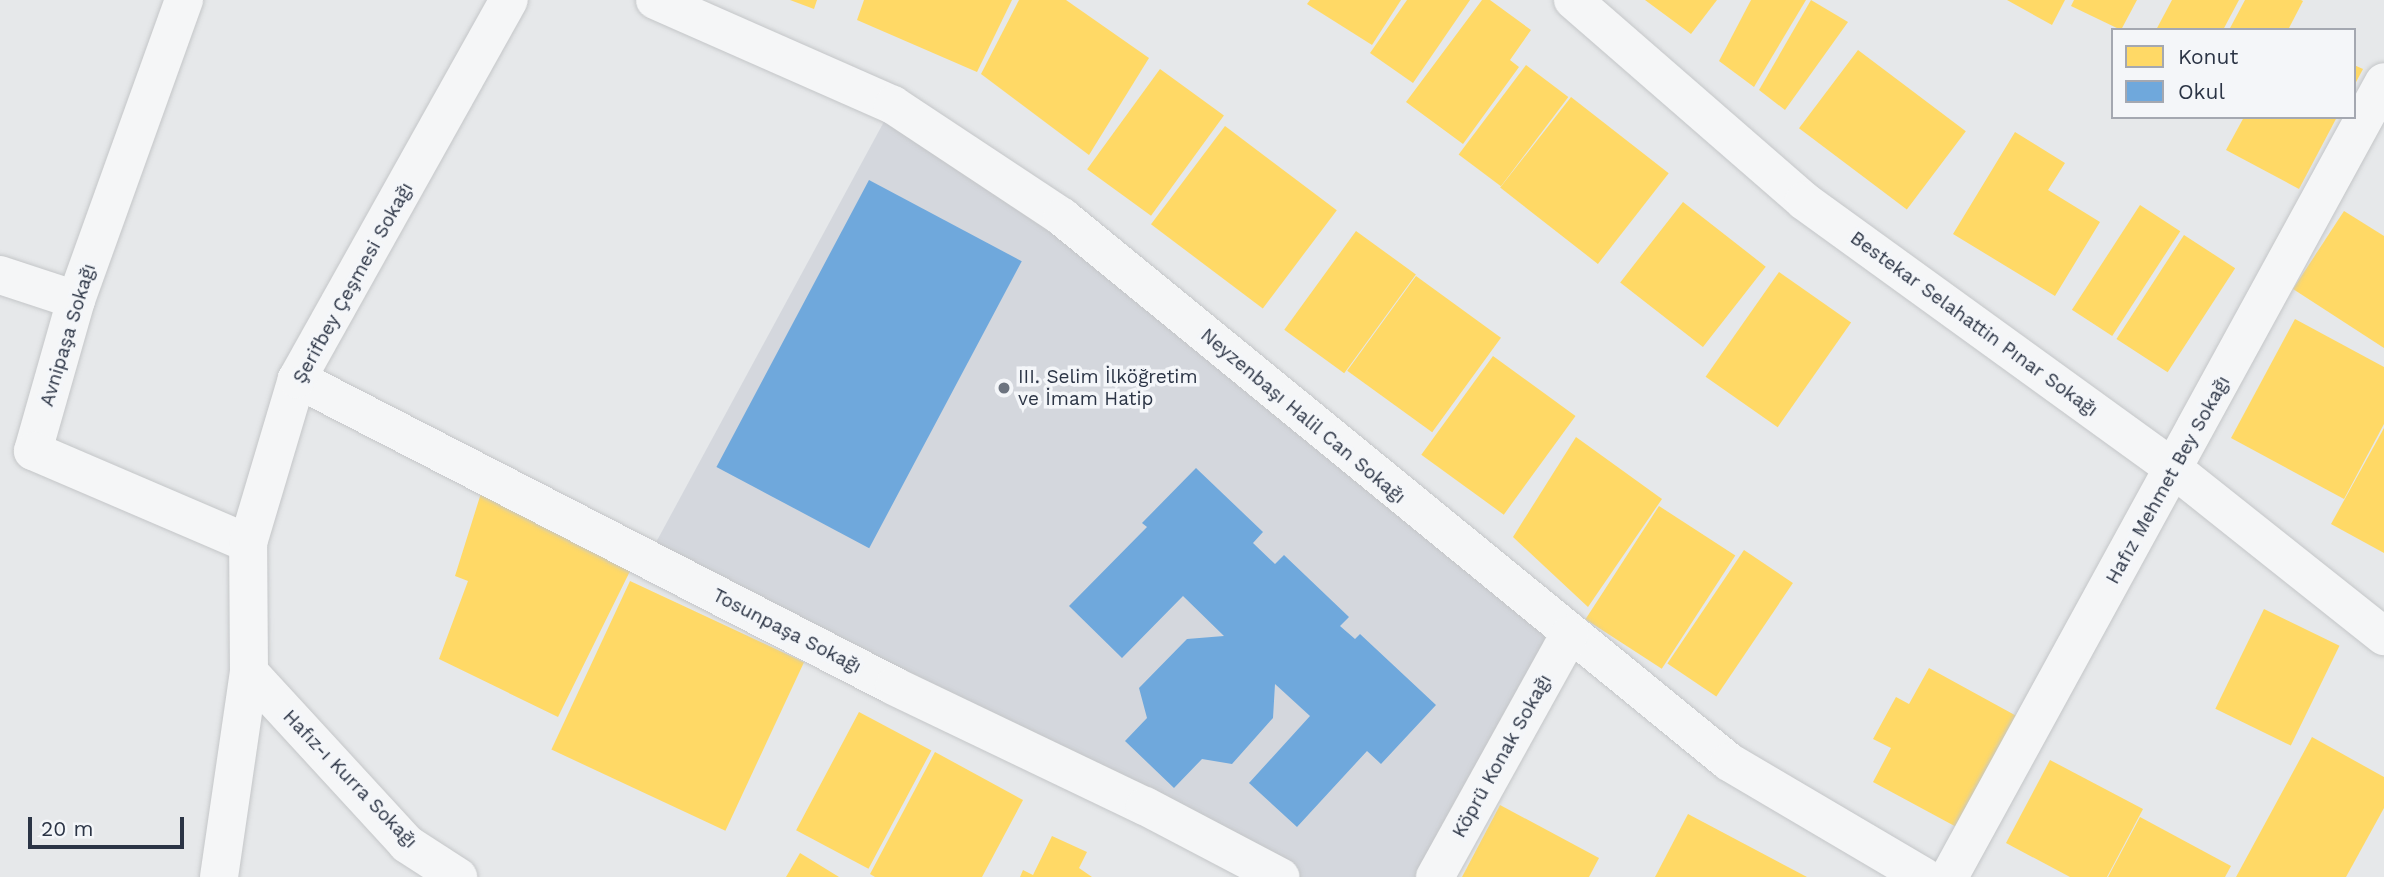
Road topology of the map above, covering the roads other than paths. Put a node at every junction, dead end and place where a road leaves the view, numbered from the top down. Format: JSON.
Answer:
{"nodes":[{"id":1,"x":184,"y":0,"type":"edge"},
{"id":2,"x":509,"y":0,"type":"edge"},
{"id":3,"x":656,"y":0,"type":"edge"},
{"id":4,"x":1573,"y":0,"type":"edge"},
{"id":5,"x":2384,"y":82,"type":"edge"},
{"id":6,"x":0,"y":275,"type":"edge"},
{"id":7,"x":76,"y":300,"type":"junction"},
{"id":8,"x":297,"y":379,"type":"junction"},
{"id":9,"x":2175,"y":470,"type":"junction"},
{"id":10,"x":248,"y":543,"type":"junction"},
{"id":11,"x":1569,"y":635,"type":"junction"},
{"id":12,"x":2384,"y":636,"type":"edge"},
{"id":13,"x":249,"y":673,"type":"junction"},
{"id":14,"x":219,"y":877,"type":"edge"},
{"id":15,"x":458,"y":877,"type":"edge"},
{"id":16,"x":1280,"y":877,"type":"edge"},
{"id":17,"x":1435,"y":877,"type":"edge"},
{"id":18,"x":1924,"y":877,"type":"edge"},
{"id":19,"x":1950,"y":877,"type":"edge"}],
"edges":[{"from":1,"to":7,"type":"street","name":"Avnipaşa Sokağı"},
{"from":2,"to":8,"type":"street","name":"Şerifbey Çeşmesi Sokağı"},
{"from":3,"to":11,"type":"street","name":"Neyzenbaşı Halil Can Sokağı"},
{"from":4,"to":9,"type":"street","name":"Bestekar Selahattin Pınar Sokağı"},
{"from":5,"to":9,"type":"street","name":"Hafız Mehmet Bey Sokağı"},
{"from":6,"to":7,"type":"street"},
{"from":7,"to":10,"type":"street","name":"Avnipaşa Sokağı"},
{"from":8,"to":10,"type":"street","name":"Şerifbey Çeşmesi Sokağı"},
{"from":8,"to":16,"type":"street","name":"Tosunpaşa Sokağı"},
{"from":9,"to":12,"type":"street","name":"Bestekar Selahattin Pınar Sokağı"},
{"from":9,"to":19,"type":"street","name":"Hafız Mehmet Bey Sokağı"},
{"from":10,"to":13,"type":"street","name":"Şerifbey Çeşmesi Sokağı"},
{"from":11,"to":17,"type":"street","name":"Köprü Konak Sokağı"},
{"from":11,"to":18,"type":"street","name":"Neyzenbaşı Halil Can Sokağı"},
{"from":13,"to":14,"type":"street","name":"Şerifbey Çeşmesi Sokağı"},
{"from":13,"to":15,"type":"street","name":"Hafız-ı Kurra Sokağı"}]}
